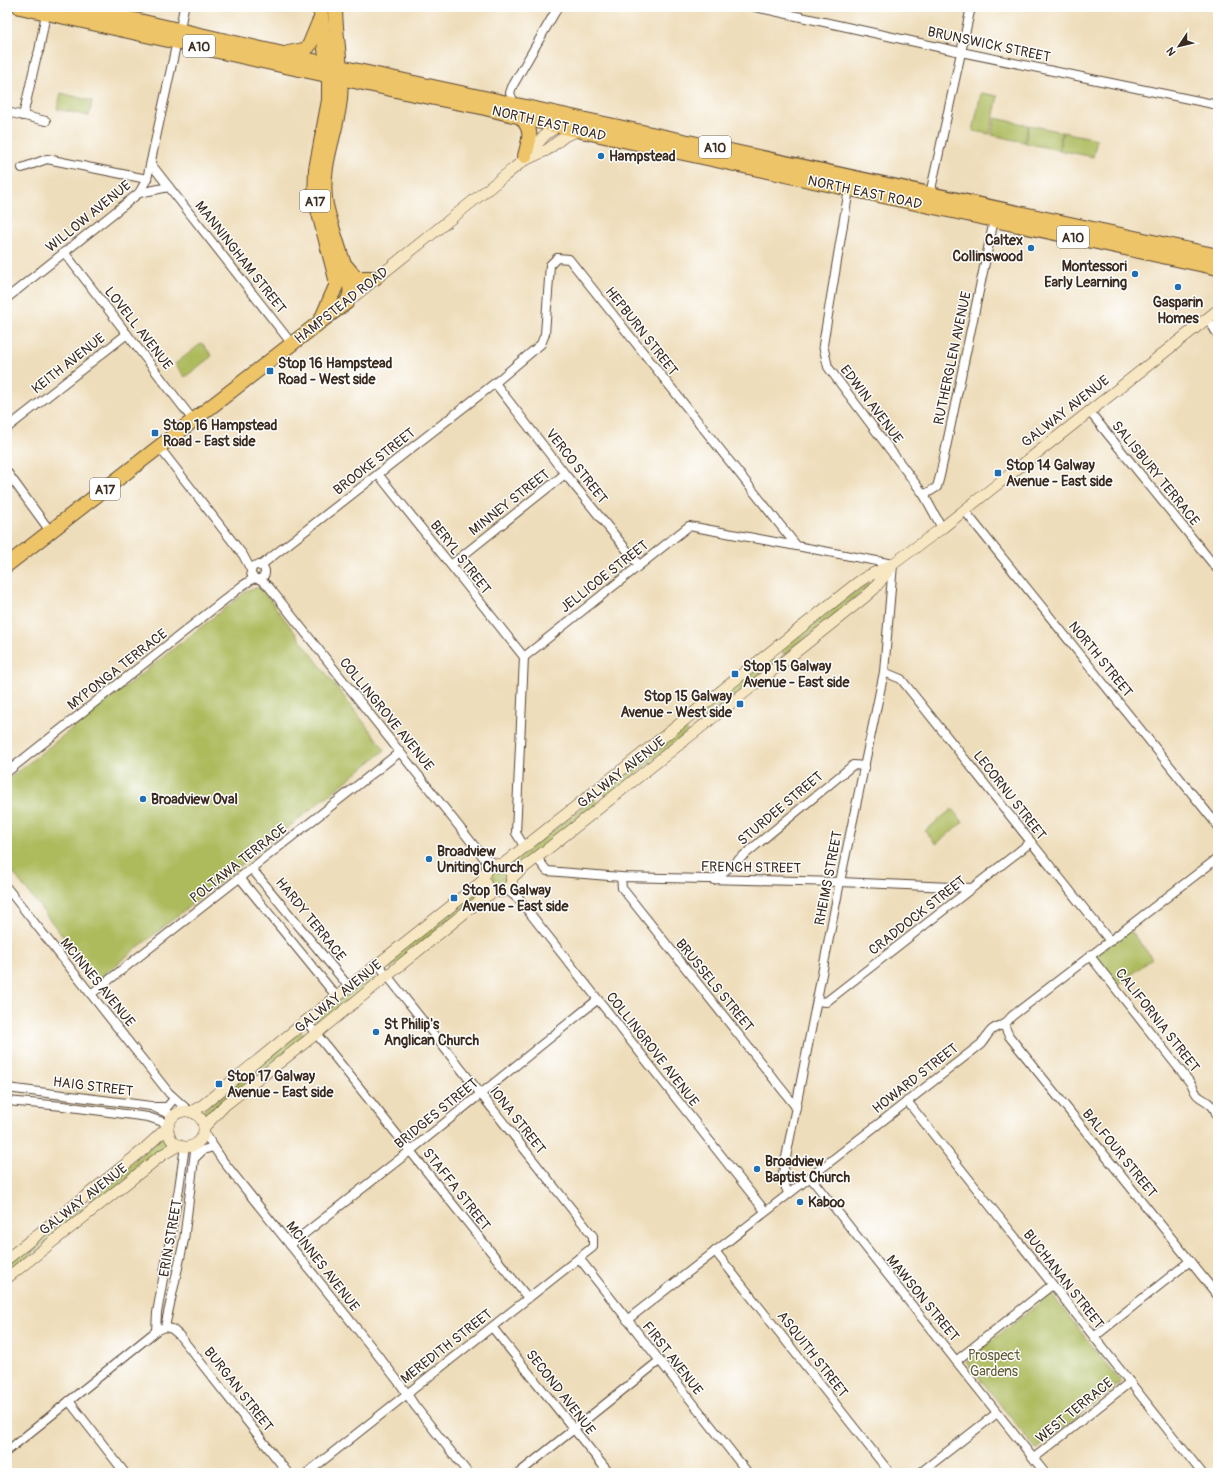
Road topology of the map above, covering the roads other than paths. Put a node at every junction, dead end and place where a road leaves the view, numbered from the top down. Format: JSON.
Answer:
{"nodes":[{"id":1,"x":20,"y":7,"type":"edge"},
{"id":2,"x":78,"y":7,"type":"edge"},
{"id":3,"x":184,"y":7,"type":"edge"},
{"id":4,"x":335,"y":7,"type":"edge"},
{"id":5,"x":558,"y":7,"type":"edge"},
{"id":6,"x":755,"y":7,"type":"edge"},
{"id":7,"x":971,"y":7,"type":"edge"},
{"id":8,"x":61,"y":11,"type":"edge"},
{"id":9,"x":46,"y":13,"type":"junction"},
{"id":10,"x":320,"y":13,"type":"edge"},
{"id":11,"x":179,"y":35,"type":"junction"},
{"id":12,"x":961,"y":52,"type":"junction"},
{"id":13,"x":282,"y":53,"type":"junction"},
{"id":14,"x":333,"y":70,"type":"junction"},
{"id":15,"x":514,"y":104,"type":"junction"},
{"id":16,"x":1218,"y":104,"type":"edge"},
{"id":17,"x":7,"y":112,"type":"edge"},
{"id":18,"x":23,"y":116,"type":"junction"},
{"id":19,"x":521,"y":117,"type":"junction"},
{"id":20,"x":46,"y":121,"type":"dead end"},
{"id":21,"x":579,"y":124,"type":"junction"},
{"id":22,"x":558,"y":126,"type":"junction"},
{"id":23,"x":524,"y":159,"type":"junction"},
{"id":24,"x":151,"y":164,"type":"junction"},
{"id":25,"x":22,"y":168,"type":"dead end"},
{"id":26,"x":147,"y":179,"type":"junction"},
{"id":27,"x":169,"y":187,"type":"junction"},
{"id":28,"x":848,"y":189,"type":"junction"},
{"id":29,"x":139,"y":193,"type":"junction"},
{"id":30,"x":929,"y":200,"type":"junction"},
{"id":31,"x":994,"y":220,"type":"junction"},
{"id":32,"x":64,"y":252,"type":"junction"},
{"id":33,"x":1218,"y":256,"type":"edge"},
{"id":34,"x":343,"y":261,"type":"junction"},
{"id":35,"x":1218,"y":268,"type":"edge"},
{"id":36,"x":375,"y":278,"type":"junction"},
{"id":37,"x":7,"y":298,"type":"edge"},
{"id":38,"x":346,"y":302,"type":"junction"},
{"id":39,"x":1218,"y":310,"type":"edge"},
{"id":40,"x":1208,"y":319,"type":"junction"},
{"id":41,"x":320,"y":322,"type":"junction"},
{"id":42,"x":127,"y":334,"type":"junction"},
{"id":43,"x":1218,"y":335,"type":"edge"},
{"id":44,"x":292,"y":344,"type":"junction"},
{"id":45,"x":495,"y":383,"type":"junction"},
{"id":46,"x":1089,"y":411,"type":"junction"},
{"id":47,"x":193,"y":420,"type":"junction"},
{"id":48,"x":7,"y":428,"type":"edge"},
{"id":49,"x":160,"y":447,"type":"junction"},
{"id":50,"x":7,"y":472,"type":"edge"},
{"id":51,"x":378,"y":474,"type":"junction"},
{"id":52,"x":565,"y":474,"type":"junction"},
{"id":53,"x":924,"y":495,"type":"junction"},
{"id":54,"x":964,"y":510,"type":"junction"},
{"id":55,"x":942,"y":528,"type":"junction"},
{"id":56,"x":50,"y":532,"type":"junction"},
{"id":57,"x":796,"y":545,"type":"junction"},
{"id":58,"x":893,"y":564,"type":"junction"},
{"id":59,"x":7,"y":565,"type":"edge"},
{"id":60,"x":451,"y":565,"type":"junction"},
{"id":61,"x":639,"y":565,"type":"junction"},
{"id":62,"x":1218,"y":570,"type":"edge"},
{"id":63,"x":257,"y":572,"type":"junction"},
{"id":64,"x":524,"y":657,"type":"junction"},
{"id":65,"x":884,"y":672,"type":"junction"},
{"id":66,"x":400,"y":752,"type":"junction"},
{"id":67,"x":865,"y":766,"type":"junction"},
{"id":68,"x":7,"y":772,"type":"edge"},
{"id":69,"x":1218,"y":826,"type":"edge"},
{"id":70,"x":1031,"y":842,"type":"junction"},
{"id":71,"x":524,"y":846,"type":"junction"},
{"id":72,"x":537,"y":858,"type":"junction"},
{"id":73,"x":1218,"y":858,"type":"edge"},
{"id":74,"x":252,"y":868,"type":"junction"},
{"id":75,"x":492,"y":869,"type":"junction"},
{"id":76,"x":621,"y":877,"type":"junction"},
{"id":77,"x":240,"y":878,"type":"junction"},
{"id":78,"x":714,"y":880,"type":"junction"},
{"id":79,"x":840,"y":882,"type":"junction"},
{"id":80,"x":509,"y":883,"type":"junction"},
{"id":81,"x":7,"y":888,"type":"edge"},
{"id":82,"x":972,"y":888,"type":"junction"},
{"id":83,"x":494,"y":891,"type":"junction"},
{"id":84,"x":1110,"y":941,"type":"junction"},
{"id":85,"x":1090,"y":956,"type":"junction"},
{"id":86,"x":378,"y":964,"type":"junction"},
{"id":87,"x":388,"y":975,"type":"junction"},
{"id":88,"x":349,"y":987,"type":"junction"},
{"id":89,"x":91,"y":994,"type":"junction"},
{"id":90,"x":337,"y":997,"type":"junction"},
{"id":91,"x":597,"y":1000,"type":"junction"},
{"id":92,"x":818,"y":1001,"type":"junction"},
{"id":93,"x":306,"y":1021,"type":"junction"},
{"id":94,"x":1004,"y":1025,"type":"junction"},
{"id":95,"x":316,"y":1034,"type":"junction"},
{"id":96,"x":7,"y":1088,"type":"edge"},
{"id":97,"x":169,"y":1093,"type":"junction"},
{"id":98,"x":481,"y":1094,"type":"junction"},
{"id":99,"x":7,"y":1101,"type":"edge"},
{"id":100,"x":172,"y":1101,"type":"junction"},
{"id":101,"x":907,"y":1101,"type":"junction"},
{"id":102,"x":151,"y":1106,"type":"junction"},
{"id":103,"x":796,"y":1107,"type":"junction"},
{"id":104,"x":190,"y":1111,"type":"junction"},
{"id":105,"x":1218,"y":1118,"type":"edge"},
{"id":106,"x":172,"y":1120,"type":"junction"},
{"id":107,"x":204,"y":1130,"type":"junction"},
{"id":108,"x":197,"y":1143,"type":"junction"},
{"id":109,"x":182,"y":1146,"type":"junction"},
{"id":110,"x":210,"y":1148,"type":"junction"},
{"id":111,"x":410,"y":1150,"type":"junction"},
{"id":112,"x":219,"y":1155,"type":"junction"},
{"id":113,"x":195,"y":1158,"type":"junction"},
{"id":114,"x":810,"y":1177,"type":"junction"},
{"id":115,"x":788,"y":1193,"type":"junction"},
{"id":116,"x":765,"y":1211,"type":"junction"},
{"id":117,"x":593,"y":1236,"type":"joint"},
{"id":118,"x":290,"y":1244,"type":"junction"},
{"id":119,"x":715,"y":1251,"type":"junction"},
{"id":120,"x":579,"y":1258,"type":"junction"},
{"id":121,"x":7,"y":1259,"type":"edge"},
{"id":122,"x":1190,"y":1261,"type":"junction"},
{"id":123,"x":7,"y":1278,"type":"edge"},
{"id":124,"x":1052,"y":1285,"type":"junction"},
{"id":125,"x":1218,"y":1296,"type":"edge"},
{"id":126,"x":528,"y":1298,"type":"junction"},
{"id":127,"x":627,"y":1320,"type":"junction"},
{"id":128,"x":165,"y":1327,"type":"junction"},
{"id":129,"x":492,"y":1327,"type":"junction"},
{"id":130,"x":156,"y":1331,"type":"junction"},
{"id":131,"x":1094,"y":1337,"type":"junction"},
{"id":132,"x":659,"y":1361,"type":"junction"},
{"id":133,"x":956,"y":1361,"type":"junction"},
{"id":134,"x":1130,"y":1382,"type":"junction"},
{"id":135,"x":406,"y":1394,"type":"junction"},
{"id":136,"x":69,"y":1401,"type":"junction"},
{"id":137,"x":997,"y":1413,"type":"junction"},
{"id":138,"x":574,"y":1429,"type":"junction"},
{"id":139,"x":7,"y":1451,"type":"edge"},
{"id":140,"x":1034,"y":1458,"type":"junction"},
{"id":141,"x":126,"y":1473,"type":"edge"},
{"id":142,"x":288,"y":1473,"type":"edge"},
{"id":143,"x":307,"y":1473,"type":"edge"},
{"id":144,"x":468,"y":1473,"type":"edge"},
{"id":145,"x":519,"y":1473,"type":"edge"},
{"id":146,"x":608,"y":1473,"type":"edge"},
{"id":147,"x":748,"y":1473,"type":"edge"},
{"id":148,"x":890,"y":1473,"type":"edge"},
{"id":149,"x":920,"y":1473,"type":"edge"},
{"id":150,"x":1045,"y":1473,"type":"edge"},
{"id":151,"x":1202,"y":1473,"type":"edge"}],
"edges":[{"from":1,"to":9,"type":"highway","name":"NORTH EAST ROAD","number":"A10"},
{"from":2,"to":11,"type":"highway","name":"NORTH EAST ROAD","number":"A10"},
{"from":3,"to":11,"type":"street","name":"WILLOW AVENUE"},
{"from":4,"to":14,"type":"highway","number":"A17"},
{"from":5,"to":15,"type":"street"},
{"from":6,"to":12,"type":"street","name":"BRUNSWICK STREET"},
{"from":7,"to":12,"type":"street"},
{"from":8,"to":9,"type":"highway","name":"NORTH EAST ROAD","number":"A10"},
{"from":8,"to":11,"type":"highway","name":"NORTH EAST ROAD","number":"A10"},
{"from":9,"to":18,"type":"street"},
{"from":10,"to":13,"type":"highway"},
{"from":10,"to":14,"type":"highway","number":"A17"},
{"from":11,"to":13,"type":"highway","name":"NORTH EAST ROAD","number":"A10"},
{"from":11,"to":14,"type":"highway","name":"NORTH EAST ROAD","number":"A10"},
{"from":11,"to":24,"type":"street","name":"WILLOW AVENUE"},
{"from":12,"to":16,"type":"street","name":"BRUNSWICK STREET"},
{"from":12,"to":30,"type":"street"},
{"from":13,"to":14,"type":"highway","name":"NORTH EAST ROAD","number":"A10"},
{"from":14,"to":15,"type":"highway","name":"NORTH EAST ROAD","number":"A10"},
{"from":14,"to":19,"type":"highway","name":"NORTH EAST ROAD","number":"A10"},
{"from":14,"to":34,"type":"highway","number":"A17"},
{"from":14,"to":41,"type":"highway","number":"A17"},
{"from":15,"to":21,"type":"highway","name":"NORTH EAST ROAD","number":"A10"},
{"from":17,"to":18,"type":"street"},
{"from":18,"to":20,"type":"street"},
{"from":19,"to":22,"type":"highway","name":"NORTH EAST ROAD","number":"A10"},
{"from":19,"to":23,"type":"highway"},
{"from":21,"to":22,"type":"highway"},
{"from":21,"to":23,"type":"street","name":"HAMPSTEAD ROAD"},
{"from":21,"to":28,"type":"highway","name":"NORTH EAST ROAD","number":"A10"},
{"from":21,"to":30,"type":"highway","name":"NORTH EAST ROAD","number":"A10"},
{"from":22,"to":23,"type":"street","name":"HAMPSTEAD ROAD"},
{"from":23,"to":36,"type":"street","name":"HAMPSTEAD ROAD"},
{"from":24,"to":26,"type":"street","name":"WILLOW AVENUE"},
{"from":24,"to":27,"type":"street","name":"MANNINGHAM STREET"},
{"from":25,"to":26,"type":"street"},
{"from":26,"to":29,"type":"street","name":"WILLOW AVENUE"},
{"from":27,"to":29,"type":"street"},
{"from":27,"to":44,"type":"street","name":"MANNINGHAM STREET"},
{"from":28,"to":30,"type":"highway","name":"NORTH EAST ROAD","number":"A10"},
{"from":28,"to":53,"type":"street","name":"EDWIN AVENUE"},
{"from":29,"to":32,"type":"street","name":"WILLOW AVENUE"},
{"from":30,"to":31,"type":"highway","name":"NORTH EAST ROAD","number":"A10"},
{"from":30,"to":33,"type":"highway","name":"NORTH EAST ROAD","number":"A10"},
{"from":31,"to":35,"type":"highway","name":"NORTH EAST ROAD","number":"A10"},
{"from":31,"to":53,"type":"street","name":"RUTHERGLEN AVENUE"},
{"from":32,"to":37,"type":"street","name":"WILLOW AVENUE"},
{"from":32,"to":42,"type":"street","name":"LOVELL AVENUE"},
{"from":34,"to":36,"type":"highway"},
{"from":34,"to":38,"type":"highway","number":"A17"},
{"from":36,"to":38,"type":"street","name":"HAMPSTEAD ROAD"},
{"from":38,"to":41,"type":"highway","name":"HAMPSTEAD ROAD","number":"A17"},
{"from":39,"to":40,"type":"street","name":"GALWAY AVENUE"},
{"from":40,"to":43,"type":"street"},
{"from":40,"to":46,"type":"street","name":"GALWAY AVENUE"},
{"from":41,"to":44,"type":"highway","name":"HAMPSTEAD ROAD","number":"A17"},
{"from":42,"to":47,"type":"street","name":"LOVELL AVENUE"},
{"from":42,"to":48,"type":"street","name":"KEITH AVENUE"},
{"from":44,"to":47,"type":"highway","name":"HAMPSTEAD ROAD","number":"A17"},
{"from":45,"to":51,"type":"street","name":"BROOKE STREET"},
{"from":45,"to":52,"type":"street","name":"VERCO STREET"},
{"from":45,"to":57,"type":"street","name":"HEPBURN STREET"},
{"from":46,"to":54,"type":"street","name":"GALWAY AVENUE"},
{"from":46,"to":62,"type":"street","name":"SALISBURY TERRACE"},
{"from":47,"to":49,"type":"highway","name":"HAMPSTEAD ROAD","number":"A17"},
{"from":49,"to":56,"type":"highway","name":"HAMPSTEAD ROAD","number":"A17"},
{"from":49,"to":63,"type":"street","name":"COLLINGROVE AVENUE"},
{"from":50,"to":56,"type":"street"},
{"from":51,"to":60,"type":"street","name":"BERYL STREET"},
{"from":51,"to":63,"type":"street","name":"BROOKE STREET"},
{"from":52,"to":60,"type":"street","name":"MINNEY STREET"},
{"from":52,"to":61,"type":"street","name":"VERCO STREET"},
{"from":53,"to":55,"type":"street","name":"EDWIN AVENUE"},
{"from":54,"to":55,"type":"street","name":"GALWAY AVENUE"},
{"from":54,"to":69,"type":"street","name":"NORTH STREET"},
{"from":55,"to":58,"type":"street","name":"GALWAY AVENUE"},
{"from":56,"to":59,"type":"highway","name":"HAMPSTEAD ROAD","number":"A17"},
{"from":57,"to":58,"type":"street","name":"JELLICOE STREET"},
{"from":57,"to":61,"type":"street","name":"JELLICOE STREET"},
{"from":58,"to":65,"type":"street","name":"RHEIMS STREET"},
{"from":58,"to":71,"type":"street","name":"GALWAY AVENUE"},
{"from":58,"to":72,"type":"street","name":"GALWAY AVENUE"},
{"from":60,"to":64,"type":"street","name":"BERYL STREET"},
{"from":61,"to":64,"type":"street","name":"JELLICOE STREET"},
{"from":63,"to":66,"type":"street","name":"COLLINGROVE AVENUE"},
{"from":63,"to":68,"type":"street","name":"MYPONGA TERRACE"},
{"from":64,"to":71,"type":"street"},
{"from":65,"to":67,"type":"street","name":"RHEIMS STREET"},
{"from":65,"to":70,"type":"street","name":"LECORNU STREET"},
{"from":66,"to":74,"type":"street","name":"POLTAWA TERRACE"},
{"from":66,"to":75,"type":"street","name":"COLLINGROVE AVENUE"},
{"from":67,"to":78,"type":"street","name":"STURDEE STREET"},
{"from":67,"to":79,"type":"street","name":"RHEIMS STREET"},
{"from":70,"to":82,"type":"street","name":"CRADDOCK STREET"},
{"from":70,"to":84,"type":"street","name":"LECORNU STREET"},
{"from":71,"to":75,"type":"street","name":"GALWAY AVENUE"},
{"from":72,"to":76,"type":"street","name":"FRENCH STREET"},
{"from":72,"to":80,"type":"street","name":"GALWAY AVENUE"},
{"from":73,"to":84,"type":"street","name":"HOWARD STREET"},
{"from":74,"to":77,"type":"street","name":"POLTAWA TERRACE"},
{"from":74,"to":88,"type":"street","name":"HARDY TERRACE"},
{"from":75,"to":80,"type":"street"},
{"from":75,"to":83,"type":"street"},
{"from":75,"to":86,"type":"street","name":"GALWAY AVENUE"},
{"from":76,"to":78,"type":"street","name":"FRENCH STREET"},
{"from":76,"to":103,"type":"street","name":"BRUSSELS STREET"},
{"from":77,"to":89,"type":"street","name":"POLTAWA TERRACE"},
{"from":77,"to":90,"type":"street","name":"HARDY TERRACE"},
{"from":78,"to":79,"type":"street","name":"FRENCH STREET"},
{"from":79,"to":82,"type":"street","name":"FRENCH STREET"},
{"from":79,"to":92,"type":"street","name":"RHEIMS STREET"},
{"from":80,"to":83,"type":"street"},
{"from":80,"to":91,"type":"street","name":"COLLINGROVE AVENUE"},
{"from":81,"to":89,"type":"street","name":"MCINNES AVENUE"},
{"from":82,"to":92,"type":"street","name":"CRADDOCK STREET"},
{"from":83,"to":87,"type":"street","name":"GALWAY AVENUE"},
{"from":84,"to":85,"type":"street","name":"HOWARD STREET"},
{"from":85,"to":94,"type":"street","name":"HOWARD STREET"},
{"from":85,"to":105,"type":"street","name":"CALIFORNIA STREET"},
{"from":86,"to":87,"type":"street","name":"IONA STREET"},
{"from":86,"to":88,"type":"street","name":"GALWAY AVENUE"},
{"from":87,"to":95,"type":"street","name":"GALWAY AVENUE"},
{"from":87,"to":98,"type":"street","name":"IONA STREET"},
{"from":88,"to":90,"type":"street","name":"GALWAY AVENUE"},
{"from":89,"to":97,"type":"street","name":"MCINNES AVENUE"},
{"from":90,"to":93,"type":"street","name":"GALWAY AVENUE"},
{"from":91,"to":98,"type":"street","name":"BRIDGES STREET"},
{"from":91,"to":116,"type":"street","name":"COLLINGROVE AVENUE"},
{"from":92,"to":103,"type":"street","name":"RHEIMS STREET"},
{"from":93,"to":95,"type":"street","name":"STAFFA STREET"},
{"from":93,"to":104,"type":"street","name":"GALWAY AVENUE"},
{"from":94,"to":101,"type":"street","name":"HOWARD STREET"},
{"from":94,"to":122,"type":"street","name":"BALFOUR STREET"},
{"from":95,"to":107,"type":"street","name":"GALWAY AVENUE"},
{"from":95,"to":111,"type":"street","name":"STAFFA STREET"},
{"from":96,"to":102,"type":"street","name":"HAIG STREET"},
{"from":97,"to":100,"type":"street","name":"MCINNES AVENUE"},
{"from":97,"to":104,"type":"street","name":"MCINNES AVENUE"},
{"from":98,"to":111,"type":"street","name":"BRIDGES STREET"},
{"from":98,"to":117,"type":"street","name":"IONA STREET"},
{"from":99,"to":106,"type":"street","name":"HAIG STREET"},
{"from":100,"to":102,"type":"street"},
{"from":100,"to":106,"type":"street","name":"MCINNES AVENUE"},
{"from":101,"to":114,"type":"street","name":"HOWARD STREET"},
{"from":101,"to":124,"type":"street","name":"BUCHANAN STREET"},
{"from":102,"to":106,"type":"street","name":"HAIG STREET"},
{"from":103,"to":115,"type":"street","name":"RHEIMS STREET"},
{"from":104,"to":106,"type":"street"},
{"from":104,"to":107,"type":"street"},
{"from":106,"to":109,"type":"street"},
{"from":106,"to":121,"type":"street","name":"GALWAY AVENUE"},
{"from":107,"to":108,"type":"street"},
{"from":107,"to":112,"type":"street","name":"MCINNES AVENUE"},
{"from":108,"to":109,"type":"street"},
{"from":108,"to":110,"type":"street","name":"MCINNES AVENUE"},
{"from":108,"to":113,"type":"street","name":"ERIN STREET"},
{"from":109,"to":123,"type":"street","name":"GALWAY AVENUE"},
{"from":109,"to":130,"type":"street","name":"ERIN STREET"},
{"from":110,"to":112,"type":"street","name":"MCINNES AVENUE"},
{"from":110,"to":113,"type":"street"},
{"from":111,"to":118,"type":"street","name":"BRIDGES STREET"},
{"from":111,"to":126,"type":"street","name":"STAFFA STREET"},
{"from":112,"to":118,"type":"street","name":"MCINNES AVENUE"},
{"from":113,"to":128,"type":"street","name":"ERIN STREET"},
{"from":114,"to":115,"type":"street","name":"HOWARD STREET"},
{"from":114,"to":133,"type":"street","name":"MAWSON STREET"},
{"from":115,"to":116,"type":"street","name":"HOWARD STREET"},
{"from":116,"to":119,"type":"street","name":"HOWARD STREET"},
{"from":117,"to":120,"type":"street","name":"MEREDITH STREET"},
{"from":118,"to":135,"type":"street","name":"MCINNES AVENUE"},
{"from":119,"to":127,"type":"street","name":"HOWARD STREET"},
{"from":119,"to":148,"type":"street","name":"ASQUITH STREET"},
{"from":120,"to":126,"type":"street","name":"MEREDITH STREET"},
{"from":120,"to":127,"type":"street","name":"FIRST AVENUE"},
{"from":122,"to":125,"type":"street","name":"BALFOUR STREET"},
{"from":122,"to":131,"type":"street"},
{"from":124,"to":131,"type":"street","name":"BUCHANAN STREET"},
{"from":124,"to":133,"type":"street"},
{"from":126,"to":129,"type":"street","name":"MEREDITH STREET"},
{"from":127,"to":132,"type":"street","name":"FIRST AVENUE"},
{"from":128,"to":130,"type":"street"},
{"from":128,"to":142,"type":"street","name":"BURGAN STREET"},
{"from":129,"to":135,"type":"street","name":"MEREDITH STREET"},
{"from":129,"to":138,"type":"street","name":"SECOND AVENUE"},
{"from":130,"to":136,"type":"street"},
{"from":131,"to":134,"type":"street","name":"BUCHANAN STREET"},
{"from":132,"to":138,"type":"street"},
{"from":132,"to":147,"type":"street","name":"FIRST AVENUE"},
{"from":133,"to":137,"type":"street","name":"MAWSON STREET"},
{"from":134,"to":140,"type":"street","name":"WEST TERRACE"},
{"from":134,"to":151,"type":"street","name":"BUCHANAN STREET"},
{"from":135,"to":143,"type":"street","name":"MEREDITH STREET"},
{"from":135,"to":144,"type":"street","name":"MCINNES AVENUE"},
{"from":136,"to":139,"type":"street"},
{"from":136,"to":141,"type":"street"},
{"from":137,"to":140,"type":"street","name":"MAWSON STREET"},
{"from":137,"to":149,"type":"street"},
{"from":138,"to":145,"type":"street"},
{"from":138,"to":146,"type":"street","name":"SECOND AVENUE"},
{"from":140,"to":150,"type":"street","name":"MAWSON STREET"}]}
